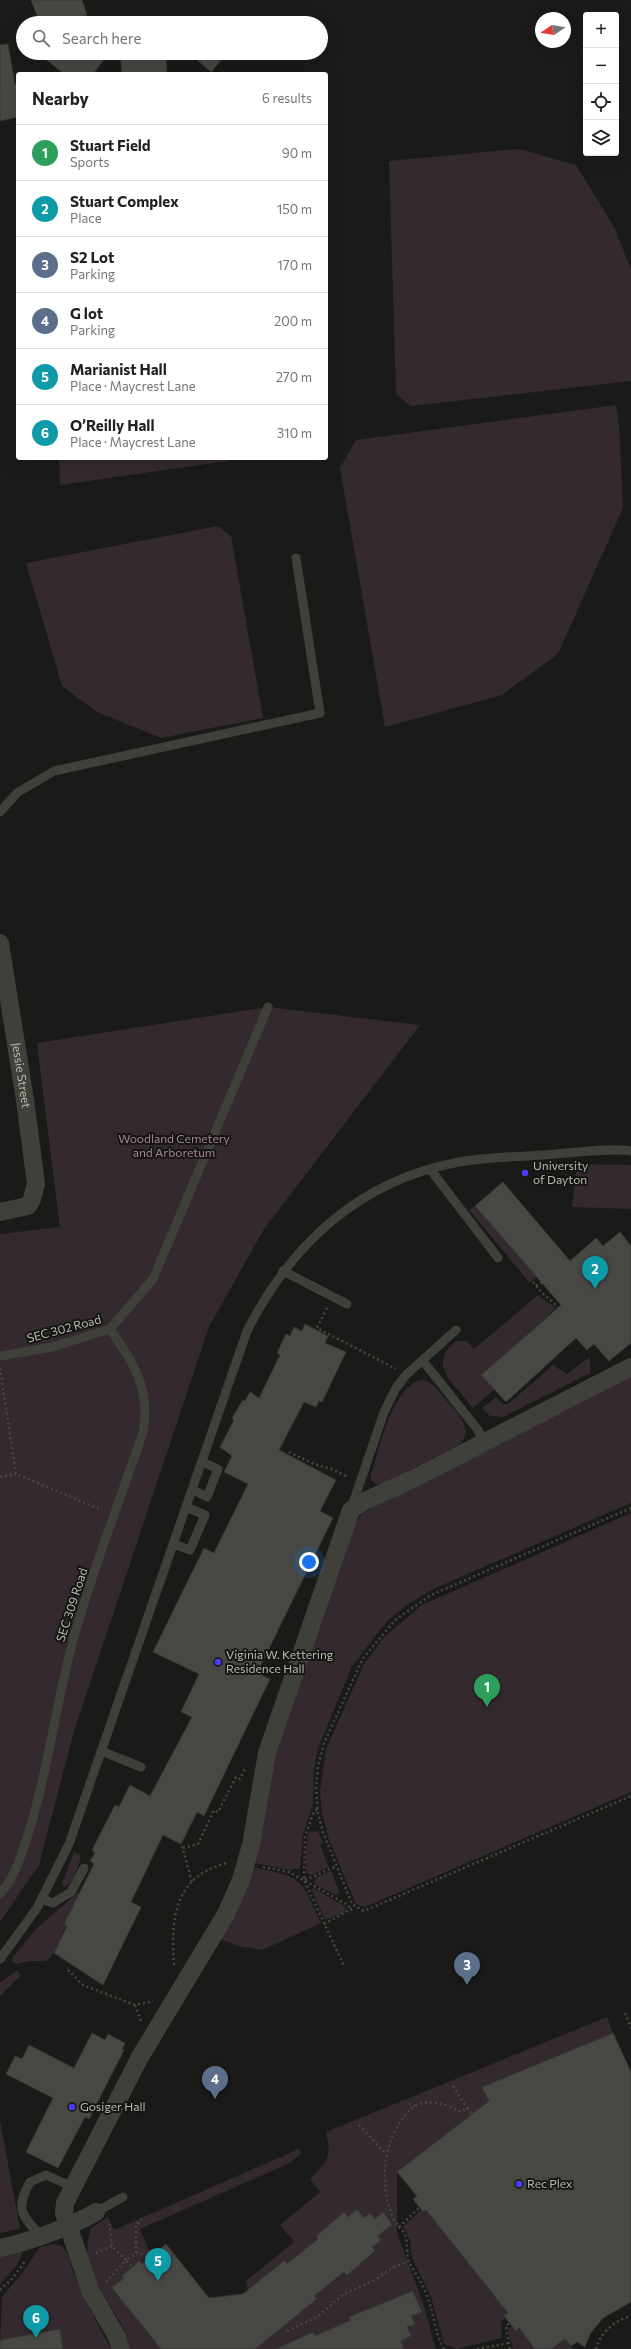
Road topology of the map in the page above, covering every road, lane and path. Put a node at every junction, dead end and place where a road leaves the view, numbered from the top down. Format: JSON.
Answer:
{"nodes":[{"id":1,"x":296,"y":558,"type":"dead end"},
{"id":2,"x":0,"y":812,"type":"edge"},
{"id":3,"x":0,"y":943,"type":"edge"},
{"id":4,"x":268,"y":1007,"type":"dead end"},
{"id":5,"x":6,"y":1022,"type":"edge"},
{"id":6,"x":631,"y":1151,"type":"edge"},
{"id":7,"x":430,"y":1169,"type":"junction"},
{"id":8,"x":0,"y":1212,"type":"edge"},
{"id":9,"x":498,"y":1258,"type":"dead end"},
{"id":10,"x":283,"y":1271,"type":"junction"},
{"id":11,"x":533,"y":1282,"type":"dead end"},
{"id":12,"x":542,"y":1282,"type":"dead end"},
{"id":13,"x":536,"y":1286,"type":"junction"},
{"id":14,"x":347,"y":1304,"type":"dead end"},
{"id":15,"x":558,"y":1307,"type":"dead end"},
{"id":16,"x":327,"y":1309,"type":"dead end"},
{"id":17,"x":110,"y":1329,"type":"junction"},
{"id":18,"x":456,"y":1330,"type":"dead end"},
{"id":19,"x":0,"y":1356,"type":"edge"},
{"id":20,"x":423,"y":1361,"type":"junction"},
{"id":21,"x":0,"y":1367,"type":"edge"},
{"id":22,"x":631,"y":1367,"type":"edge"},
{"id":23,"x":399,"y":1371,"type":"dead end"},
{"id":24,"x":484,"y":1443,"type":"junction"},
{"id":25,"x":289,"y":1452,"type":"dead end"},
{"id":26,"x":202,"y":1462,"type":"junction"},
{"id":27,"x":16,"y":1474,"type":"junction"},
{"id":28,"x":344,"y":1474,"type":"dead end"},
{"id":29,"x":0,"y":1477,"type":"edge"},
{"id":30,"x":192,"y":1490,"type":"junction"},
{"id":31,"x":186,"y":1507,"type":"junction"},
{"id":32,"x":631,"y":1508,"type":"edge"},
{"id":33,"x":351,"y":1510,"type":"junction"},
{"id":34,"x":115,"y":1515,"type":"junction"},
{"id":35,"x":173,"y":1544,"type":"junction"},
{"id":36,"x":101,"y":1752,"type":"junction"},
{"id":37,"x":247,"y":1765,"type":"dead end"},
{"id":38,"x":141,"y":1767,"type":"dead end"},
{"id":39,"x":631,"y":1796,"type":"edge"},
{"id":40,"x":317,"y":1808,"type":"junction"},
{"id":41,"x":233,"y":1862,"type":"dead end"},
{"id":42,"x":262,"y":1866,"type":"dead end"},
{"id":43,"x":336,"y":1866,"type":"junction"},
{"id":44,"x":84,"y":1868,"type":"dead end"},
{"id":45,"x":304,"y":1880,"type":"junction"},
{"id":46,"x":192,"y":1882,"type":"junction"},
{"id":47,"x":0,"y":1894,"type":"edge"},
{"id":48,"x":42,"y":1899,"type":"junction"},
{"id":49,"x":355,"y":1908,"type":"junction"},
{"id":50,"x":351,"y":1911,"type":"junction"},
{"id":51,"x":324,"y":1924,"type":"junction"},
{"id":52,"x":0,"y":1959,"type":"edge"},
{"id":53,"x":174,"y":1960,"type":"dead end"},
{"id":54,"x":344,"y":1966,"type":"dead end"},
{"id":55,"x":68,"y":1970,"type":"dead end"},
{"id":56,"x":157,"y":2001,"type":"dead end"},
{"id":57,"x":135,"y":2005,"type":"junction"},
{"id":58,"x":625,"y":2014,"type":"dead end"},
{"id":59,"x":142,"y":2027,"type":"dead end"},
{"id":60,"x":631,"y":2028,"type":"edge"},
{"id":61,"x":453,"y":2086,"type":"dead end"},
{"id":62,"x":409,"y":2104,"type":"dead end"},
{"id":63,"x":415,"y":2106,"type":"junction"},
{"id":64,"x":467,"y":2108,"type":"junction"},
{"id":65,"x":472,"y":2114,"type":"dead end"},
{"id":66,"x":359,"y":2125,"type":"dead end"},
{"id":67,"x":386,"y":2154,"type":"junction"},
{"id":68,"x":73,"y":2187,"type":"junction"},
{"id":69,"x":123,"y":2197,"type":"dead end"},
{"id":70,"x":420,"y":2207,"type":"dead end"},
{"id":71,"x":102,"y":2214,"type":"junction"},
{"id":72,"x":142,"y":2218,"type":"dead end"},
{"id":73,"x":68,"y":2225,"type":"junction"},
{"id":74,"x":399,"y":2227,"type":"junction"},
{"id":75,"x":40,"y":2235,"type":"junction"},
{"id":76,"x":0,"y":2248,"type":"edge"},
{"id":77,"x":136,"y":2253,"type":"junction"},
{"id":78,"x":30,"y":2254,"type":"dead end"},
{"id":79,"x":147,"y":2258,"type":"dead end"},
{"id":80,"x":126,"y":2260,"type":"junction"},
{"id":81,"x":409,"y":2261,"type":"junction"},
{"id":82,"x":131,"y":2266,"type":"dead end"},
{"id":83,"x":104,"y":2285,"type":"dead end"},
{"id":84,"x":0,"y":2290,"type":"edge"},
{"id":85,"x":631,"y":2316,"type":"edge"},
{"id":86,"x":510,"y":2322,"type":"dead end"},
{"id":87,"x":286,"y":2331,"type":"dead end"},
{"id":88,"x":508,"y":2343,"type":"junction"},
{"id":89,"x":121,"y":2349,"type":"edge"},
{"id":90,"x":444,"y":2349,"type":"edge"},
{"id":91,"x":477,"y":2349,"type":"edge"},
{"id":92,"x":510,"y":2349,"type":"edge"},
{"id":93,"x":596,"y":2349,"type":"edge"}],
"edges":[{"from":1,"to":2,"type":"lane"},
{"from":3,"to":5,"type":"street","name":"Jessie Street"},
{"from":4,"to":17,"type":"lane"},
{"from":5,"to":8,"type":"street","name":"Jessie Street"},
{"from":6,"to":7,"type":"lane"},
{"from":7,"to":9,"type":"lane"},
{"from":7,"to":10,"type":"lane"},
{"from":10,"to":14,"type":"lane"},
{"from":10,"to":26,"type":"lane"},
{"from":11,"to":13,"type":"path"},
{"from":12,"to":13,"type":"path"},
{"from":13,"to":15,"type":"path"},
{"from":16,"to":23,"type":"path"},
{"from":17,"to":19,"type":"lane","name":"SEC 302 Road"},
{"from":17,"to":34,"type":"lane","name":"SEC 309 Road"},
{"from":18,"to":20,"type":"lane"},
{"from":20,"to":24,"type":"lane"},
{"from":20,"to":33,"type":"lane"},
{"from":21,"to":27,"type":"path"},
{"from":22,"to":24,"type":"street"},
{"from":24,"to":33,"type":"street"},
{"from":25,"to":28,"type":"path"},
{"from":26,"to":30,"type":"lane"},
{"from":26,"to":30,"type":"lane"},
{"from":27,"to":29,"type":"path"},
{"from":27,"to":34,"type":"path"},
{"from":30,"to":31,"type":"lane"},
{"from":31,"to":35,"type":"lane"},
{"from":31,"to":35,"type":"lane"},
{"from":32,"to":40,"type":"path"},
{"from":33,"to":68,"type":"street"},
{"from":34,"to":47,"type":"lane","name":"SEC 309 Road"},
{"from":35,"to":36,"type":"lane"},
{"from":36,"to":38,"type":"lane"},
{"from":36,"to":48,"type":"lane"},
{"from":37,"to":46,"type":"path"},
{"from":39,"to":49,"type":"path"},
{"from":40,"to":43,"type":"path"},
{"from":40,"to":45,"type":"path"},
{"from":41,"to":46,"type":"path"},
{"from":42,"to":45,"type":"path"},
{"from":43,"to":45,"type":"path"},
{"from":43,"to":49,"type":"path"},
{"from":44,"to":48,"type":"lane"},
{"from":45,"to":50,"type":"path"},
{"from":45,"to":51,"type":"path"},
{"from":46,"to":53,"type":"path"},
{"from":48,"to":52,"type":"lane"},
{"from":49,"to":50,"type":"path"},
{"from":50,"to":51,"type":"path"},
{"from":51,"to":54,"type":"path"},
{"from":55,"to":57,"type":"path"},
{"from":56,"to":57,"type":"path"},
{"from":57,"to":59,"type":"path"},
{"from":58,"to":60,"type":"path"},
{"from":61,"to":64,"type":"path"},
{"from":62,"to":63,"type":"path"},
{"from":63,"to":64,"type":"path"},
{"from":63,"to":67,"type":"path"},
{"from":64,"to":65,"type":"path"},
{"from":66,"to":67,"type":"path"},
{"from":67,"to":74,"type":"path"},
{"from":68,"to":73,"type":"street"},
{"from":68,"to":75,"type":"lane"},
{"from":69,"to":71,"type":"lane"},
{"from":70,"to":74,"type":"path"},
{"from":71,"to":73,"type":"street"},
{"from":71,"to":80,"type":"path"},
{"from":72,"to":77,"type":"path"},
{"from":73,"to":75,"type":"street"},
{"from":73,"to":89,"type":"street"},
{"from":74,"to":81,"type":"path"},
{"from":75,"to":76,"type":"street"},
{"from":77,"to":79,"type":"path"},
{"from":77,"to":80,"type":"path"},
{"from":78,"to":84,"type":"path"},
{"from":80,"to":82,"type":"path"},
{"from":80,"to":83,"type":"path"},
{"from":81,"to":87,"type":"path"},
{"from":81,"to":90,"type":"path"},
{"from":85,"to":93,"type":"path"},
{"from":86,"to":88,"type":"path"},
{"from":88,"to":91,"type":"path"},
{"from":88,"to":92,"type":"path"}]}
